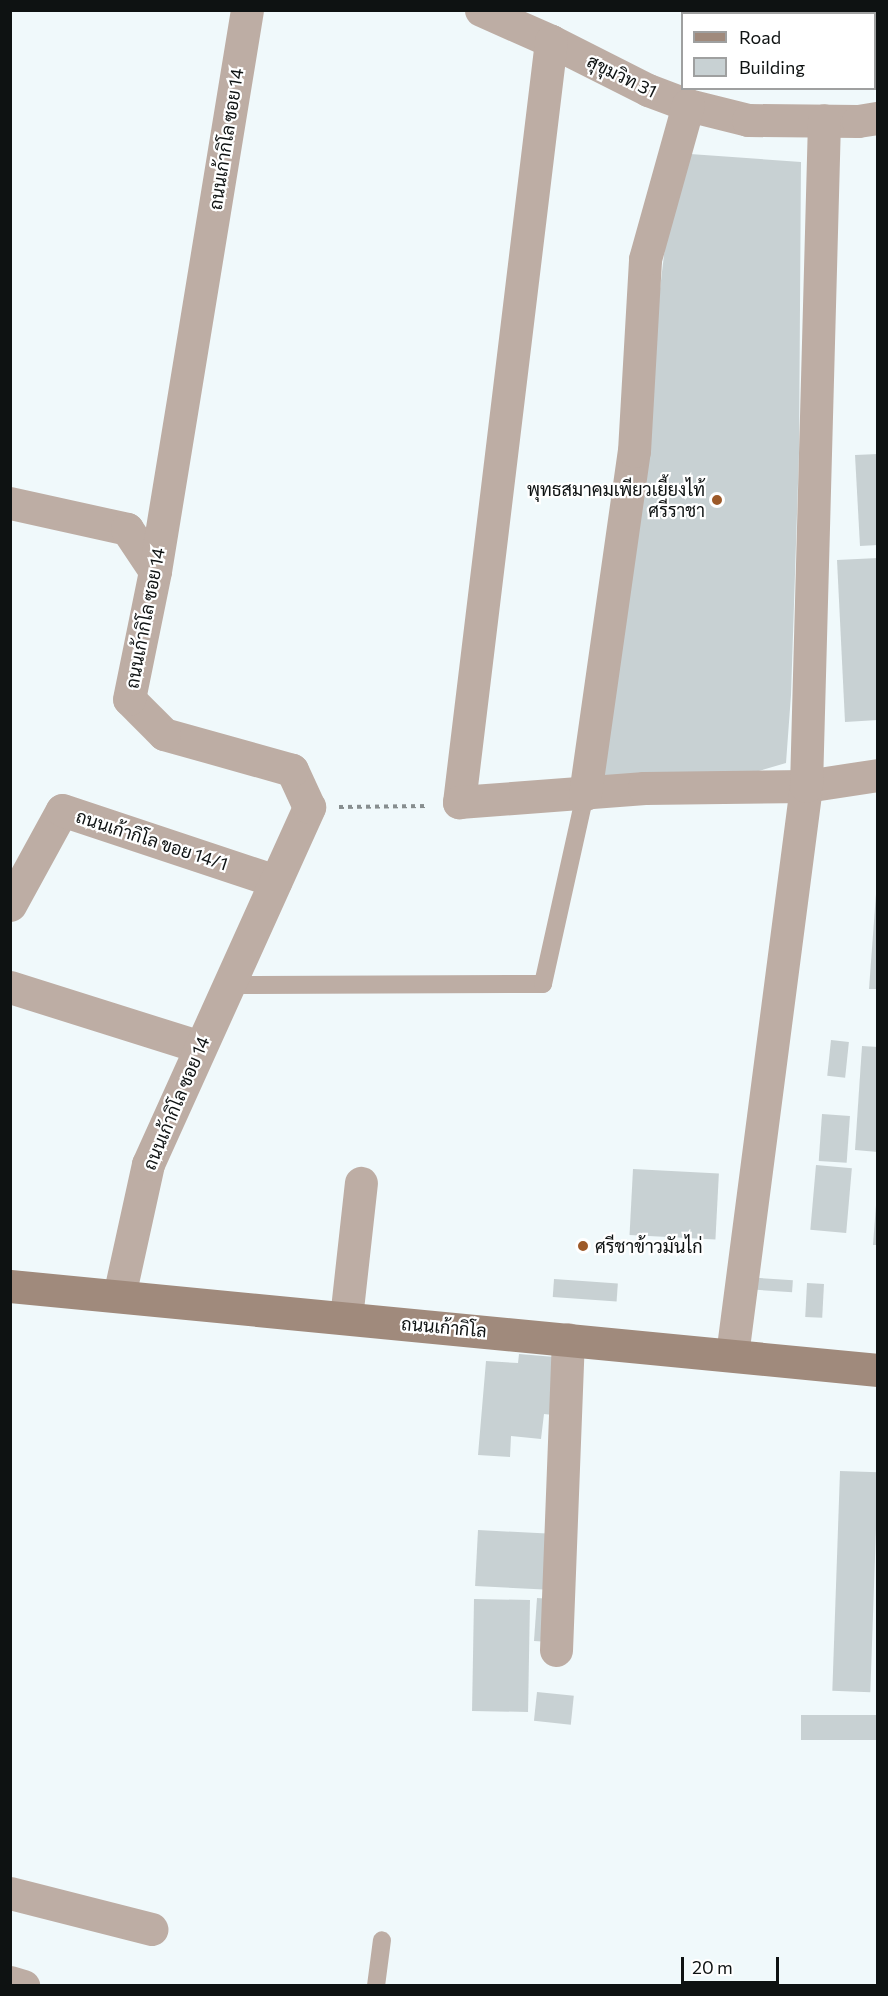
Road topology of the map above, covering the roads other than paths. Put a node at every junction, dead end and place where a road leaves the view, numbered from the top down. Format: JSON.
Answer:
{"nodes":[{"id":1,"x":247,"y":10,"type":"edge"},
{"id":2,"x":481,"y":10,"type":"edge"},
{"id":3,"x":551,"y":41,"type":"junction"},
{"id":4,"x":688,"y":105,"type":"junction"},
{"id":5,"x":878,"y":118,"type":"edge"},
{"id":6,"x":824,"y":120,"type":"junction"},
{"id":7,"x":10,"y":503,"type":"edge"},
{"id":8,"x":154,"y":571,"type":"junction"},
{"id":9,"x":878,"y":775,"type":"edge"},
{"id":10,"x":806,"y":786,"type":"junction"},
{"id":11,"x":585,"y":794,"type":"junction"},
{"id":12,"x":275,"y":881,"type":"junction"},
{"id":13,"x":10,"y":905,"type":"edge"},
{"id":14,"x":226,"y":986,"type":"junction"},
{"id":15,"x":10,"y":987,"type":"edge"},
{"id":16,"x":200,"y":1047,"type":"junction"},
{"id":17,"x":361,"y":1183,"type":"dead end"},
{"id":18,"x":10,"y":1286,"type":"edge"},
{"id":19,"x":119,"y":1296,"type":"junction"},
{"id":20,"x":346,"y":1318,"type":"junction"},
{"id":21,"x":568,"y":1339,"type":"junction"},
{"id":22,"x":732,"y":1355,"type":"junction"},
{"id":23,"x":878,"y":1370,"type":"edge"},
{"id":24,"x":556,"y":1650,"type":"dead end"},
{"id":25,"x":10,"y":1893,"type":"edge"},
{"id":26,"x":151,"y":1929,"type":"dead end"},
{"id":27,"x":382,"y":1940,"type":"dead end"},
{"id":28,"x":10,"y":1982,"type":"edge"},
{"id":29,"x":23,"y":1986,"type":"edge"},
{"id":30,"x":376,"y":1986,"type":"edge"}],
"edges":[{"from":1,"to":8,"type":"street","name":"ถนนเก้ากิโล ซอย 14"},
{"from":2,"to":3,"type":"street","name":"สุขุมวิท 31"},
{"from":3,"to":4,"type":"street","name":"สุขุมวิท 31"},
{"from":3,"to":11,"type":"street"},
{"from":4,"to":6,"type":"street","name":"สุขุมวิท 31"},
{"from":4,"to":11,"type":"street"},
{"from":5,"to":6,"type":"street","name":"สุขุมวิท 31"},
{"from":6,"to":10,"type":"street"},
{"from":7,"to":8,"type":"street"},
{"from":8,"to":12,"type":"street","name":"ถนนเก้ากิโล ซอย 14"},
{"from":9,"to":10,"type":"street"},
{"from":10,"to":11,"type":"street"},
{"from":10,"to":22,"type":"street"},
{"from":11,"to":14,"type":"lane"},
{"from":12,"to":13,"type":"street","name":"ถนนเก้ากิโล ขอย 14/1"},
{"from":12,"to":14,"type":"street","name":"ถนนเก้ากิโล ซอย 14"},
{"from":14,"to":16,"type":"street","name":"ถนนเก้ากิโล ซอย 14"},
{"from":15,"to":16,"type":"street"},
{"from":16,"to":19,"type":"street","name":"ถนนเก้ากิโล ซอย 14"},
{"from":17,"to":20,"type":"street"},
{"from":18,"to":19,"type":"main road","name":"ถนนเก้ากิโล"},
{"from":19,"to":20,"type":"main road","name":"ถนนเก้ากิโล"},
{"from":20,"to":21,"type":"main road","name":"ถนนเก้ากิโล"},
{"from":21,"to":22,"type":"main road","name":"ถนนเก้ากิโล"},
{"from":21,"to":24,"type":"street"},
{"from":22,"to":23,"type":"main road","name":"ถนนเก้ากิโล"},
{"from":25,"to":26,"type":"street"},
{"from":27,"to":30,"type":"lane"},
{"from":28,"to":29,"type":"street"}]}
